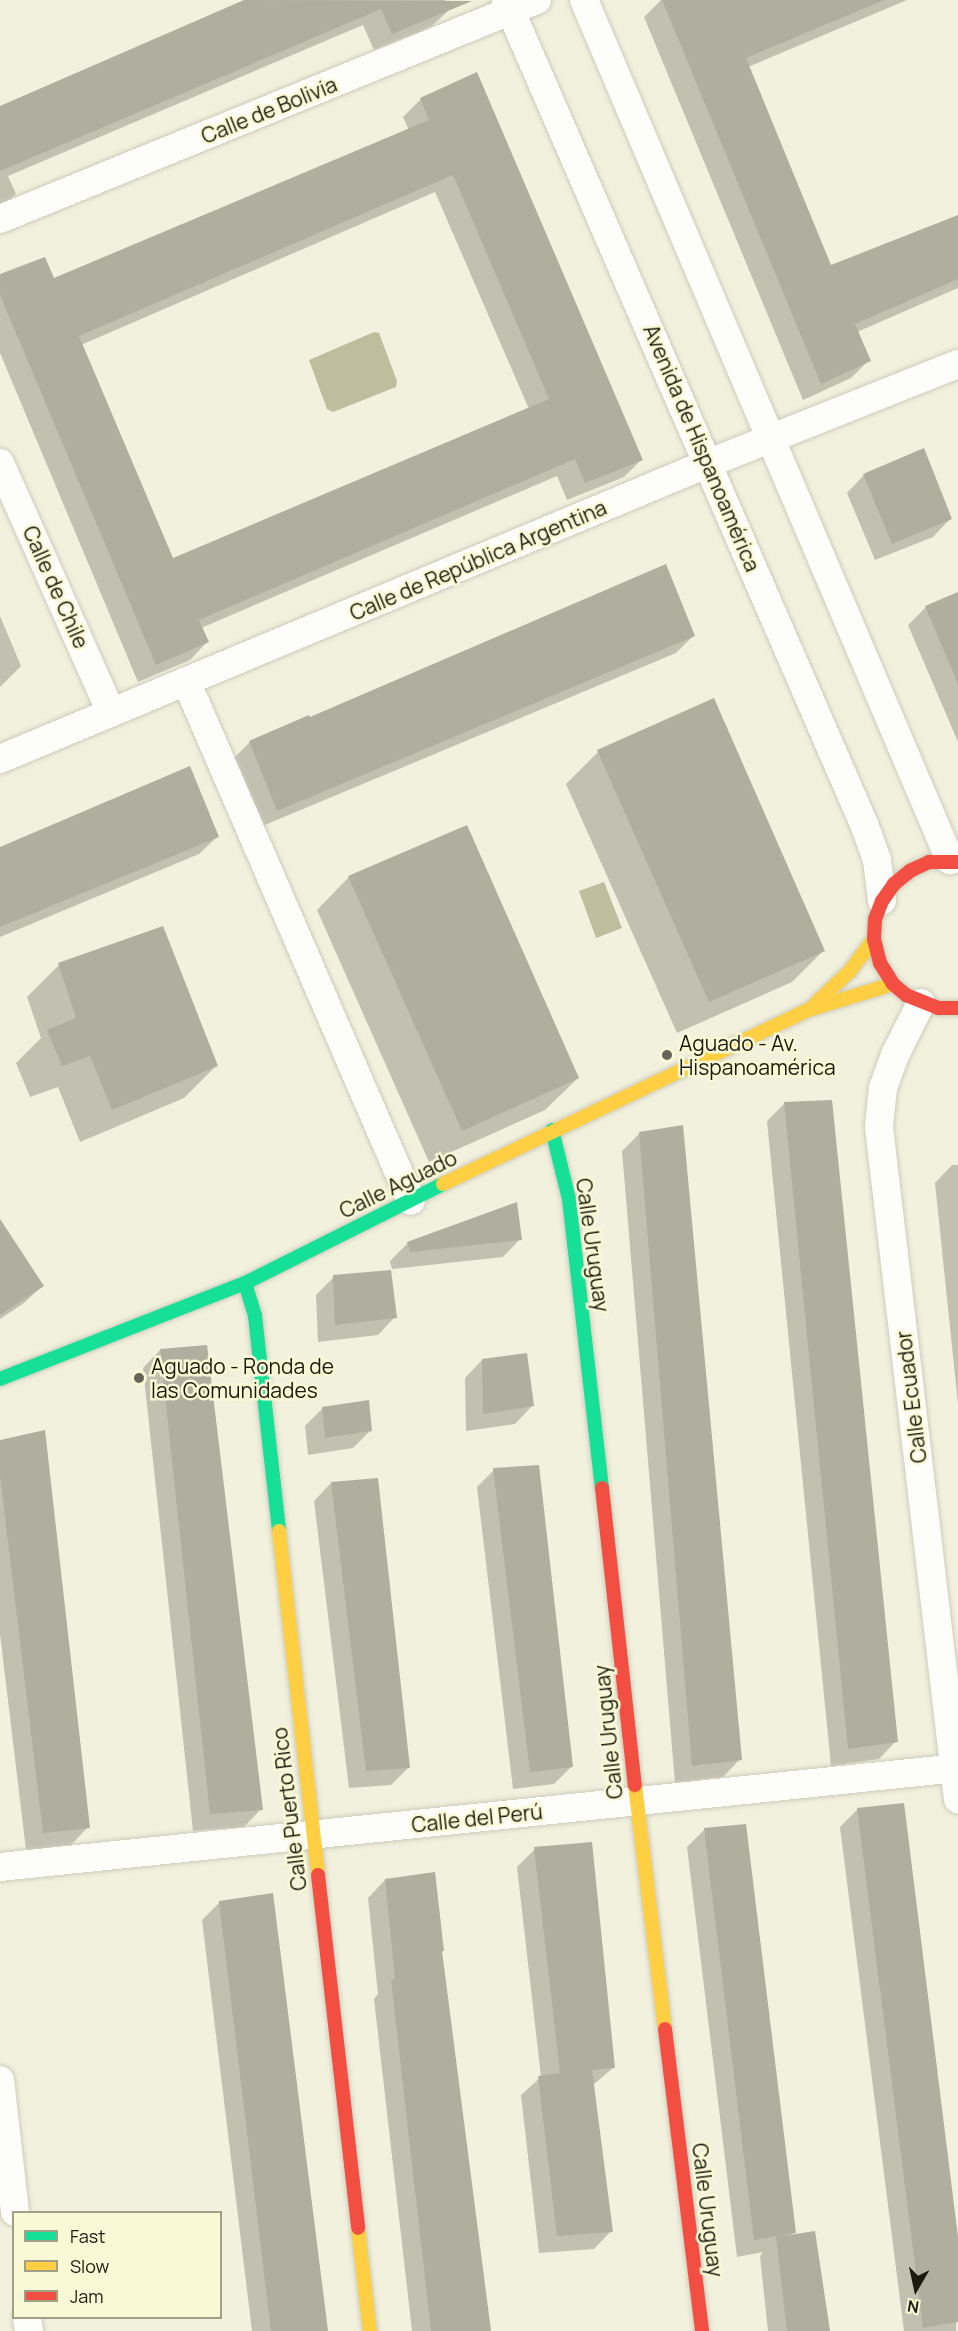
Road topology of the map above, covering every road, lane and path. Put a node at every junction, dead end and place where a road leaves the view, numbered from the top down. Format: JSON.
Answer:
{"nodes":[{"id":1,"x":537,"y":0,"type":"edge"},
{"id":2,"x":584,"y":0,"type":"edge"},
{"id":3,"x":508,"y":6,"type":"edge"},
{"id":4,"x":0,"y":219,"type":"edge"},
{"id":5,"x":958,"y":364,"type":"edge"},
{"id":6,"x":770,"y":438,"type":"junction"},
{"id":7,"x":0,"y":463,"type":"edge"},
{"id":8,"x":709,"y":463,"type":"junction"},
{"id":9,"x":187,"y":683,"type":"junction"},
{"id":10,"x":111,"y":712,"type":"junction"},
{"id":11,"x":0,"y":759,"type":"edge"},
{"id":12,"x":954,"y":861,"type":"edge"},
{"id":13,"x":882,"y":901,"type":"junction"},
{"id":14,"x":874,"y":939,"type":"junction"},
{"id":15,"x":893,"y":984,"type":"junction"},
{"id":16,"x":921,"y":1003,"type":"junction"},
{"id":17,"x":958,"y":1009,"type":"edge"},
{"id":18,"x":808,"y":1010,"type":"junction"},
{"id":19,"x":552,"y":1130,"type":"junction"},
{"id":20,"x":411,"y":1201,"type":"junction"},
{"id":21,"x":245,"y":1283,"type":"junction"},
{"id":22,"x":0,"y":1379,"type":"edge"},
{"id":23,"x":956,"y":1769,"type":"edge"},
{"id":24,"x":958,"y":1799,"type":"edge"},
{"id":25,"x":637,"y":1802,"type":"junction"},
{"id":26,"x":315,"y":1835,"type":"junction"},
{"id":27,"x":0,"y":1867,"type":"edge"},
{"id":28,"x":0,"y":2080,"type":"edge"},
{"id":29,"x":15,"y":2211,"type":"edge"},
{"id":30,"x":370,"y":2331,"type":"edge"},
{"id":31,"x":702,"y":2331,"type":"edge"}],
"edges":[{"from":1,"to":3,"type":"street","name":"Calle de Bolivia"},
{"from":2,"to":6,"type":"street"},
{"from":3,"to":4,"type":"street","name":"Calle de Bolivia"},
{"from":3,"to":8,"type":"street","name":"Avenida de Hispanoamérica"},
{"from":5,"to":6,"type":"street","name":"Calle de República Argentina"},
{"from":6,"to":8,"type":"street","name":"Calle de República Argentina"},
{"from":6,"to":12,"type":"street"},
{"from":7,"to":10,"type":"street","name":"Calle de Chile"},
{"from":8,"to":9,"type":"street","name":"Calle de República Argentina"},
{"from":8,"to":13,"type":"street","name":"Avenida de Hispanoamérica"},
{"from":9,"to":10,"type":"street","name":"Calle de República Argentina"},
{"from":9,"to":20,"type":"street"},
{"from":10,"to":11,"type":"street","name":"Calle de República Argentina"},
{"from":12,"to":13,"type":"street"},
{"from":13,"to":14,"type":"street"},
{"from":14,"to":15,"type":"street"},
{"from":14,"to":18,"type":"street","name":"Calle Aguado"},
{"from":15,"to":16,"type":"street"},
{"from":15,"to":18,"type":"street","name":"Calle Aguado"},
{"from":16,"to":17,"type":"street"},
{"from":16,"to":23,"type":"street","name":"Calle Ecuador"},
{"from":18,"to":19,"type":"street","name":"Calle Aguado"},
{"from":19,"to":20,"type":"street","name":"Calle Aguado"},
{"from":19,"to":25,"type":"street","name":"Calle Uruguay"},
{"from":20,"to":21,"type":"street","name":"Calle Aguado"},
{"from":21,"to":22,"type":"street","name":"Calle Aguado"},
{"from":21,"to":26,"type":"street","name":"Calle Puerto Rico"},
{"from":23,"to":24,"type":"street","name":"Calle Ecuador"},
{"from":23,"to":25,"type":"street","name":"Calle del Perú"},
{"from":25,"to":26,"type":"street","name":"Calle del Perú"},
{"from":25,"to":31,"type":"street","name":"Calle Uruguay"},
{"from":26,"to":27,"type":"street","name":"Calle del Perú"},
{"from":26,"to":30,"type":"street","name":"Calle Puerto Rico"},
{"from":28,"to":29,"type":"street"}]}
